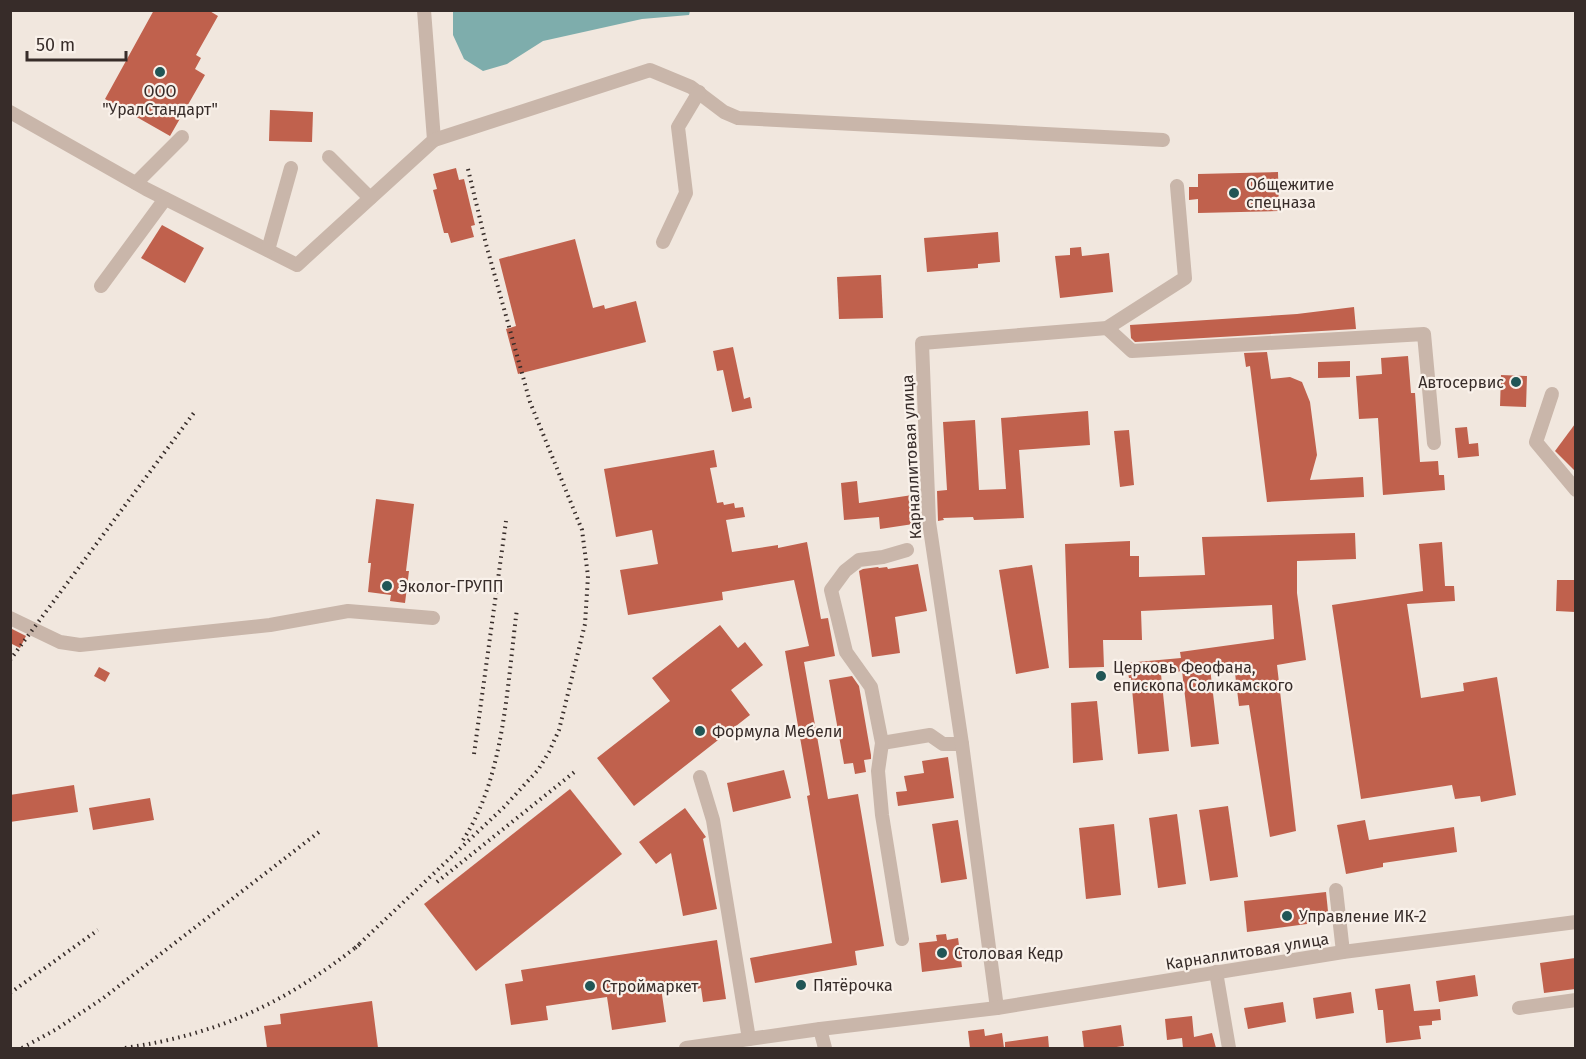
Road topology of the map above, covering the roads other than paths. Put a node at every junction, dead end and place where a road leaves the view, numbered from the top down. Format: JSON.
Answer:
{"nodes":[{"id":1,"x":424,"y":10,"type":"edge"},
{"id":2,"x":699,"y":92,"type":"junction"},
{"id":3,"x":10,"y":112,"type":"edge"},
{"id":4,"x":182,"y":137,"type":"dead end"},
{"id":5,"x":434,"y":140,"type":"junction"},
{"id":6,"x":1163,"y":140,"type":"dead end"},
{"id":7,"x":330,"y":157,"type":"dead end"},
{"id":8,"x":291,"y":168,"type":"dead end"},
{"id":9,"x":136,"y":183,"type":"junction"},
{"id":10,"x":1177,"y":186,"type":"dead end"},
{"id":11,"x":370,"y":198,"type":"junction"},
{"id":12,"x":165,"y":199,"type":"junction"},
{"id":13,"x":663,"y":242,"type":"dead end"},
{"id":14,"x":268,"y":250,"type":"junction"},
{"id":15,"x":101,"y":286,"type":"dead end"},
{"id":16,"x":1107,"y":328,"type":"junction"},
{"id":17,"x":1552,"y":394,"type":"dead end"},
{"id":18,"x":1434,"y":443,"type":"dead end"},
{"id":19,"x":1575,"y":490,"type":"edge"},
{"id":20,"x":907,"y":550,"type":"dead end"},
{"id":21,"x":10,"y":618,"type":"edge"},
{"id":22,"x":434,"y":618,"type":"dead end"},
{"id":23,"x":882,"y":743,"type":"junction"},
{"id":24,"x":962,"y":744,"type":"junction"},
{"id":25,"x":700,"y":777,"type":"dead end"},
{"id":26,"x":1336,"y":890,"type":"dead end"},
{"id":27,"x":1575,"y":922,"type":"edge"},
{"id":28,"x":902,"y":939,"type":"dead end"},
{"id":29,"x":1343,"y":952,"type":"junction"},
{"id":30,"x":1216,"y":972,"type":"junction"},
{"id":31,"x":1575,"y":1000,"type":"edge"},
{"id":32,"x":996,"y":1008,"type":"junction"},
{"id":33,"x":1519,"y":1008,"type":"dead end"},
{"id":34,"x":820,"y":1029,"type":"junction"},
{"id":35,"x":749,"y":1039,"type":"junction"},
{"id":36,"x":686,"y":1048,"type":"edge"},
{"id":37,"x":825,"y":1048,"type":"edge"},
{"id":38,"x":1229,"y":1048,"type":"edge"}],
"edges":[{"from":1,"to":5,"type":"street"},
{"from":2,"to":5,"type":"street"},
{"from":2,"to":6,"type":"street"},
{"from":2,"to":13,"type":"street"},
{"from":3,"to":9,"type":"street"},
{"from":4,"to":9,"type":"street"},
{"from":5,"to":11,"type":"street"},
{"from":7,"to":11,"type":"street"},
{"from":8,"to":14,"type":"street"},
{"from":9,"to":12,"type":"street"},
{"from":10,"to":16,"type":"street","name":"Карналлитовая улица"},
{"from":11,"to":14,"type":"street"},
{"from":12,"to":14,"type":"street"},
{"from":12,"to":15,"type":"street"},
{"from":16,"to":18,"type":"street"},
{"from":16,"to":24,"type":"street","name":"Карналлитовая улица"},
{"from":17,"to":19,"type":"street"},
{"from":20,"to":23,"type":"street"},
{"from":21,"to":22,"type":"street"},
{"from":23,"to":24,"type":"street"},
{"from":23,"to":28,"type":"street"},
{"from":24,"to":32,"type":"street","name":"Карналлитовая улица"},
{"from":25,"to":35,"type":"street"},
{"from":26,"to":29,"type":"street"},
{"from":27,"to":29,"type":"street","name":"Карналлитовая улица"},
{"from":29,"to":30,"type":"street","name":"Карналлитовая улица"},
{"from":30,"to":32,"type":"street","name":"Карналлитовая улица"},
{"from":30,"to":38,"type":"street"},
{"from":31,"to":33,"type":"street"},
{"from":32,"to":34,"type":"street","name":"Карналлитовая улица"},
{"from":34,"to":35,"type":"street","name":"Карналлитовая улица"},
{"from":34,"to":37,"type":"street"},
{"from":35,"to":36,"type":"street","name":"Карналлитовая улица"}]}
